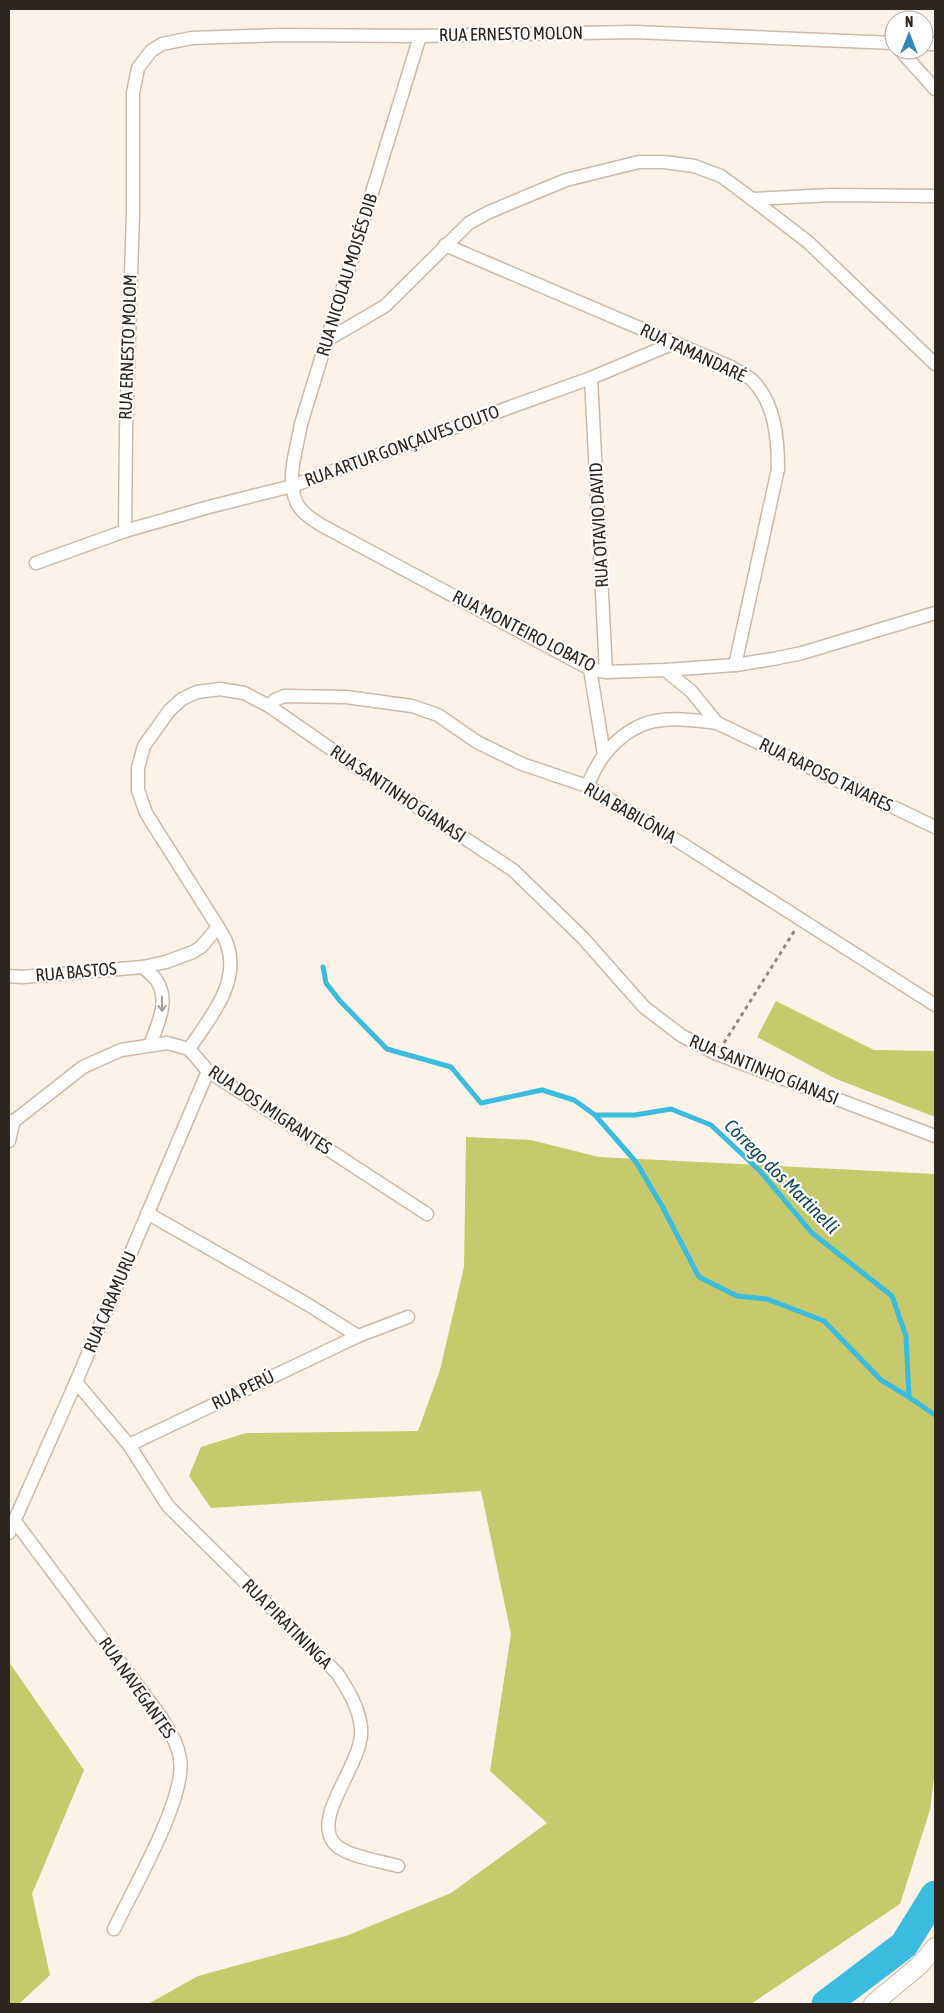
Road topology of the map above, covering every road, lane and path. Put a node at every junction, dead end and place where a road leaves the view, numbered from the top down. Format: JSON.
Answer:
{"nodes":[{"id":1,"x":420,"y":36,"type":"junction"},
{"id":2,"x":884,"y":43,"type":"edge"},
{"id":3,"x":909,"y":60,"type":"edge"},
{"id":4,"x":138,"y":68,"type":"joint"},
{"id":5,"x":935,"y":89,"type":"edge"},
{"id":6,"x":935,"y":196,"type":"edge"},
{"id":7,"x":752,"y":199,"type":"junction"},
{"id":8,"x":445,"y":245,"type":"junction"},
{"id":9,"x":327,"y":340,"type":"junction"},
{"id":10,"x":674,"y":343,"type":"junction"},
{"id":11,"x":935,"y":364,"type":"edge"},
{"id":12,"x":591,"y":378,"type":"junction"},
{"id":13,"x":292,"y":486,"type":"junction"},
{"id":14,"x":305,"y":514,"type":"joint"},
{"id":15,"x":125,"y":531,"type":"junction"},
{"id":16,"x":36,"y":563,"type":"dead end"},
{"id":17,"x":935,"y":612,"type":"edge"},
{"id":18,"x":735,"y":665,"type":"junction"},
{"id":19,"x":590,"y":669,"type":"junction"},
{"id":20,"x":665,"y":670,"type":"junction"},
{"id":21,"x":606,"y":672,"type":"junction"},
{"id":22,"x":269,"y":706,"type":"junction"},
{"id":23,"x":717,"y":723,"type":"junction"},
{"id":24,"x":604,"y":755,"type":"junction"},
{"id":25,"x":586,"y":786,"type":"junction"},
{"id":26,"x":935,"y":828,"type":"edge"},
{"id":27,"x":802,"y":920,"type":"junction"},
{"id":28,"x":218,"y":927,"type":"junction"},
{"id":29,"x":143,"y":967,"type":"junction"},
{"id":30,"x":9,"y":976,"type":"edge"},
{"id":31,"x":935,"y":1005,"type":"edge"},
{"id":32,"x":150,"y":1045,"type":"junction"},
{"id":33,"x":189,"y":1049,"type":"junction"},
{"id":34,"x":717,"y":1054,"type":"junction"},
{"id":35,"x":208,"y":1070,"type":"junction"},
{"id":36,"x":14,"y":1118,"type":"edge"},
{"id":37,"x":935,"y":1136,"type":"edge"},
{"id":38,"x":9,"y":1141,"type":"edge"},
{"id":39,"x":147,"y":1213,"type":"junction"},
{"id":40,"x":427,"y":1214,"type":"dead end"},
{"id":41,"x":408,"y":1317,"type":"dead end"},
{"id":42,"x":358,"y":1336,"type":"junction"},
{"id":43,"x":76,"y":1382,"type":"junction"},
{"id":44,"x":129,"y":1445,"type":"junction"},
{"id":45,"x":14,"y":1520,"type":"junction"},
{"id":46,"x":9,"y":1532,"type":"edge"},
{"id":47,"x":398,"y":1866,"type":"dead end"},
{"id":48,"x":114,"y":1929,"type":"dead end"},
{"id":49,"x":935,"y":1947,"type":"edge"},
{"id":50,"x":874,"y":2004,"type":"edge"}],
"edges":[{"from":1,"to":2,"type":"street","name":"RUA ERNESTO MOLON"},
{"from":1,"to":4,"type":"street","name":"RUA ERNESTO MOLON"},
{"from":1,"to":9,"type":"street","name":"RUA NICOLAU MOISÉS DIB"},
{"from":3,"to":5,"type":"street"},
{"from":4,"to":15,"type":"street","name":"RUA ERNESTO MOLOM"},
{"from":6,"to":7,"type":"street"},
{"from":7,"to":8,"type":"street"},
{"from":7,"to":11,"type":"street"},
{"from":8,"to":9,"type":"street"},
{"from":8,"to":10,"type":"street","name":"RUA TAMANDARÉ"},
{"from":9,"to":13,"type":"street","name":"RUA NICOLAU MOISÉS DIB"},
{"from":10,"to":12,"type":"street","name":"RUA ARTUR GONÇALVES COUTO"},
{"from":10,"to":18,"type":"street","name":"RUA TAMANDARÉ"},
{"from":12,"to":13,"type":"street","name":"RUA ARTUR GONÇALVES COUTO"},
{"from":12,"to":21,"type":"street","name":"RUA OTAVIO DAVID"},
{"from":13,"to":14,"type":"street","name":"RUA NICOLAU MOISÉS DIB"},
{"from":13,"to":15,"type":"street","name":"RUA ARTUR GONÇALVES COUTO"},
{"from":14,"to":19,"type":"street","name":"RUA MONTEIRO LOBATO"},
{"from":15,"to":16,"type":"street"},
{"from":17,"to":18,"type":"street","name":"RUA MONTEIRO LOBATO"},
{"from":18,"to":20,"type":"street","name":"RUA MONTEIRO LOBATO"},
{"from":19,"to":21,"type":"street","name":"RUA MONTEIRO LOBATO"},
{"from":19,"to":24,"type":"street"},
{"from":20,"to":21,"type":"street","name":"RUA MONTEIRO LOBATO"},
{"from":20,"to":23,"type":"street","name":"RUA RAPOSO TAVARES"},
{"from":22,"to":25,"type":"street","name":"RUA BABILÔNIA"},
{"from":22,"to":28,"type":"street","name":"RUA SANTINHO GIANASI"},
{"from":22,"to":34,"type":"street","name":"RUA SANTINHO GIANASI"},
{"from":23,"to":24,"type":"street","name":"RUA RAPOSO TAVARES"},
{"from":23,"to":26,"type":"street","name":"RUA RAPOSO TAVARES"},
{"from":24,"to":25,"type":"street","name":"RUA RAPOSO TAVARES"},
{"from":25,"to":27,"type":"street","name":"RUA BABILÔNIA"},
{"from":27,"to":31,"type":"street","name":"RUA BABILÔNIA"},
{"from":27,"to":34,"type":"path"},
{"from":28,"to":29,"type":"street","name":"RUA BASTOS"},
{"from":28,"to":33,"type":"street","name":"RUA SANTINHO GIANASI"},
{"from":29,"to":30,"type":"street","name":"RUA BASTOS"},
{"from":29,"to":32,"type":"street","one_way":true},
{"from":32,"to":33,"type":"street"},
{"from":32,"to":36,"type":"street"},
{"from":33,"to":35,"type":"street","name":"RUA DOS IMIGRANTES"},
{"from":34,"to":37,"type":"street","name":"RUA SANTINHO GIANASI"},
{"from":35,"to":39,"type":"street","name":"RUA CARAMURU"},
{"from":35,"to":40,"type":"street","name":"RUA DOS IMIGRANTES"},
{"from":36,"to":38,"type":"street"},
{"from":39,"to":42,"type":"street"},
{"from":39,"to":43,"type":"street","name":"RUA CARAMURU"},
{"from":41,"to":42,"type":"street","name":"RUA PERÚ"},
{"from":42,"to":44,"type":"street","name":"RUA PERÚ"},
{"from":43,"to":44,"type":"street","name":"RUA PIRATININGA"},
{"from":43,"to":45,"type":"street","name":"RUA CARAMURU"},
{"from":44,"to":47,"type":"street","name":"RUA PIRATININGA"},
{"from":45,"to":46,"type":"street","name":"RUA CARAMURU"},
{"from":45,"to":48,"type":"street","name":"RUA NAVEGANTES"},
{"from":49,"to":50,"type":"street"}]}
